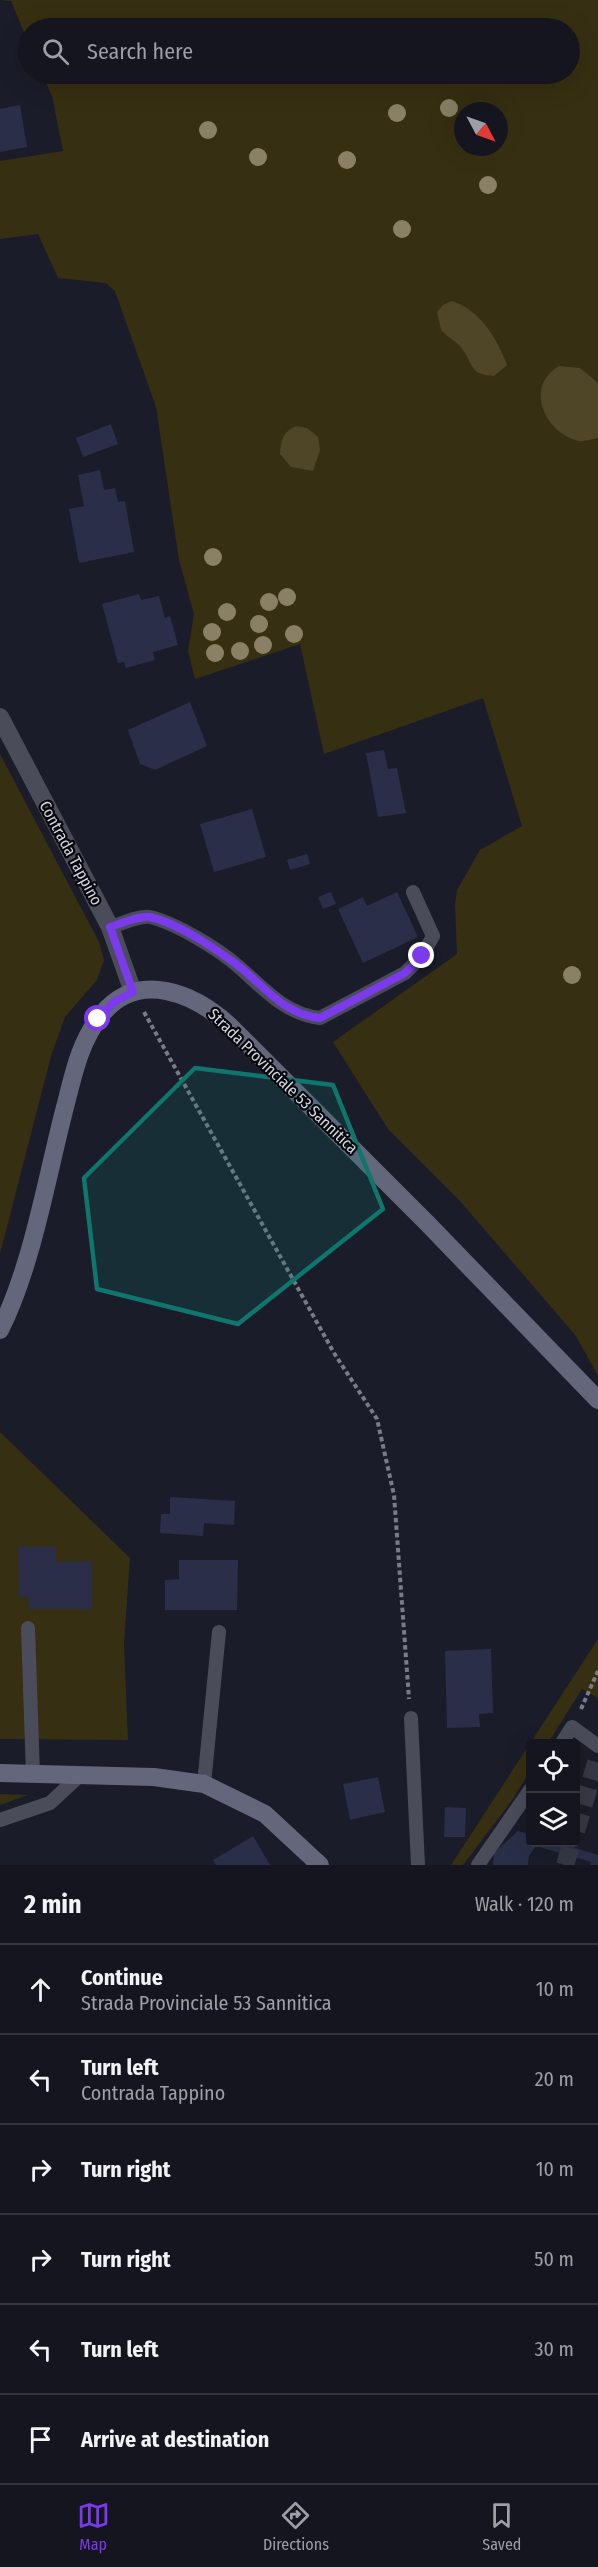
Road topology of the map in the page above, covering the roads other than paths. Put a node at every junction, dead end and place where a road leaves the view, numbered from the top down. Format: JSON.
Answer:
{"nodes":[{"id":1,"x":0,"y":717,"type":"edge"},
{"id":2,"x":413,"y":892,"type":"dead end"},
{"id":3,"x":110,"y":927,"type":"junction"},
{"id":4,"x":133,"y":992,"type":"junction"},
{"id":5,"x":0,"y":1330,"type":"edge"},
{"id":6,"x":598,"y":1400,"type":"edge"},
{"id":7,"x":28,"y":1628,"type":"dead end"},
{"id":8,"x":219,"y":1632,"type":"dead end"},
{"id":9,"x":411,"y":1718,"type":"road end"},
{"id":10,"x":564,"y":1739,"type":"edge"},
{"id":11,"x":598,"y":1746,"type":"edge"},
{"id":12,"x":0,"y":1773,"type":"edge"},
{"id":13,"x":33,"y":1774,"type":"junction"},
{"id":14,"x":78,"y":1777,"type":"junction"},
{"id":15,"x":204,"y":1784,"type":"junction"},
{"id":16,"x":529,"y":1793,"type":"edge"},
{"id":17,"x":0,"y":1820,"type":"edge"},
{"id":18,"x":320,"y":1865,"type":"edge"},
{"id":19,"x":418,"y":1865,"type":"edge"},
{"id":20,"x":478,"y":1865,"type":"edge"}],
"edges":[{"from":1,"to":3,"type":"street","name":"Contrada Tappino"},
{"from":2,"to":3,"type":"lane"},
{"from":3,"to":4,"type":"street","name":"Contrada Tappino"},
{"from":4,"to":5,"type":"street","name":"Strada Provinciale 53 Sannitica"},
{"from":4,"to":6,"type":"street","name":"Strada Provinciale 53 Sannitica"},
{"from":7,"to":13,"type":"lane"},
{"from":8,"to":15,"type":"lane"},
{"from":9,"to":19,"type":"lane"},
{"from":10,"to":11,"type":"lane"},
{"from":12,"to":13,"type":"street"},
{"from":13,"to":14,"type":"street"},
{"from":14,"to":15,"type":"street"},
{"from":14,"to":17,"type":"lane"},
{"from":15,"to":18,"type":"street"},
{"from":16,"to":20,"type":"lane"}]}
